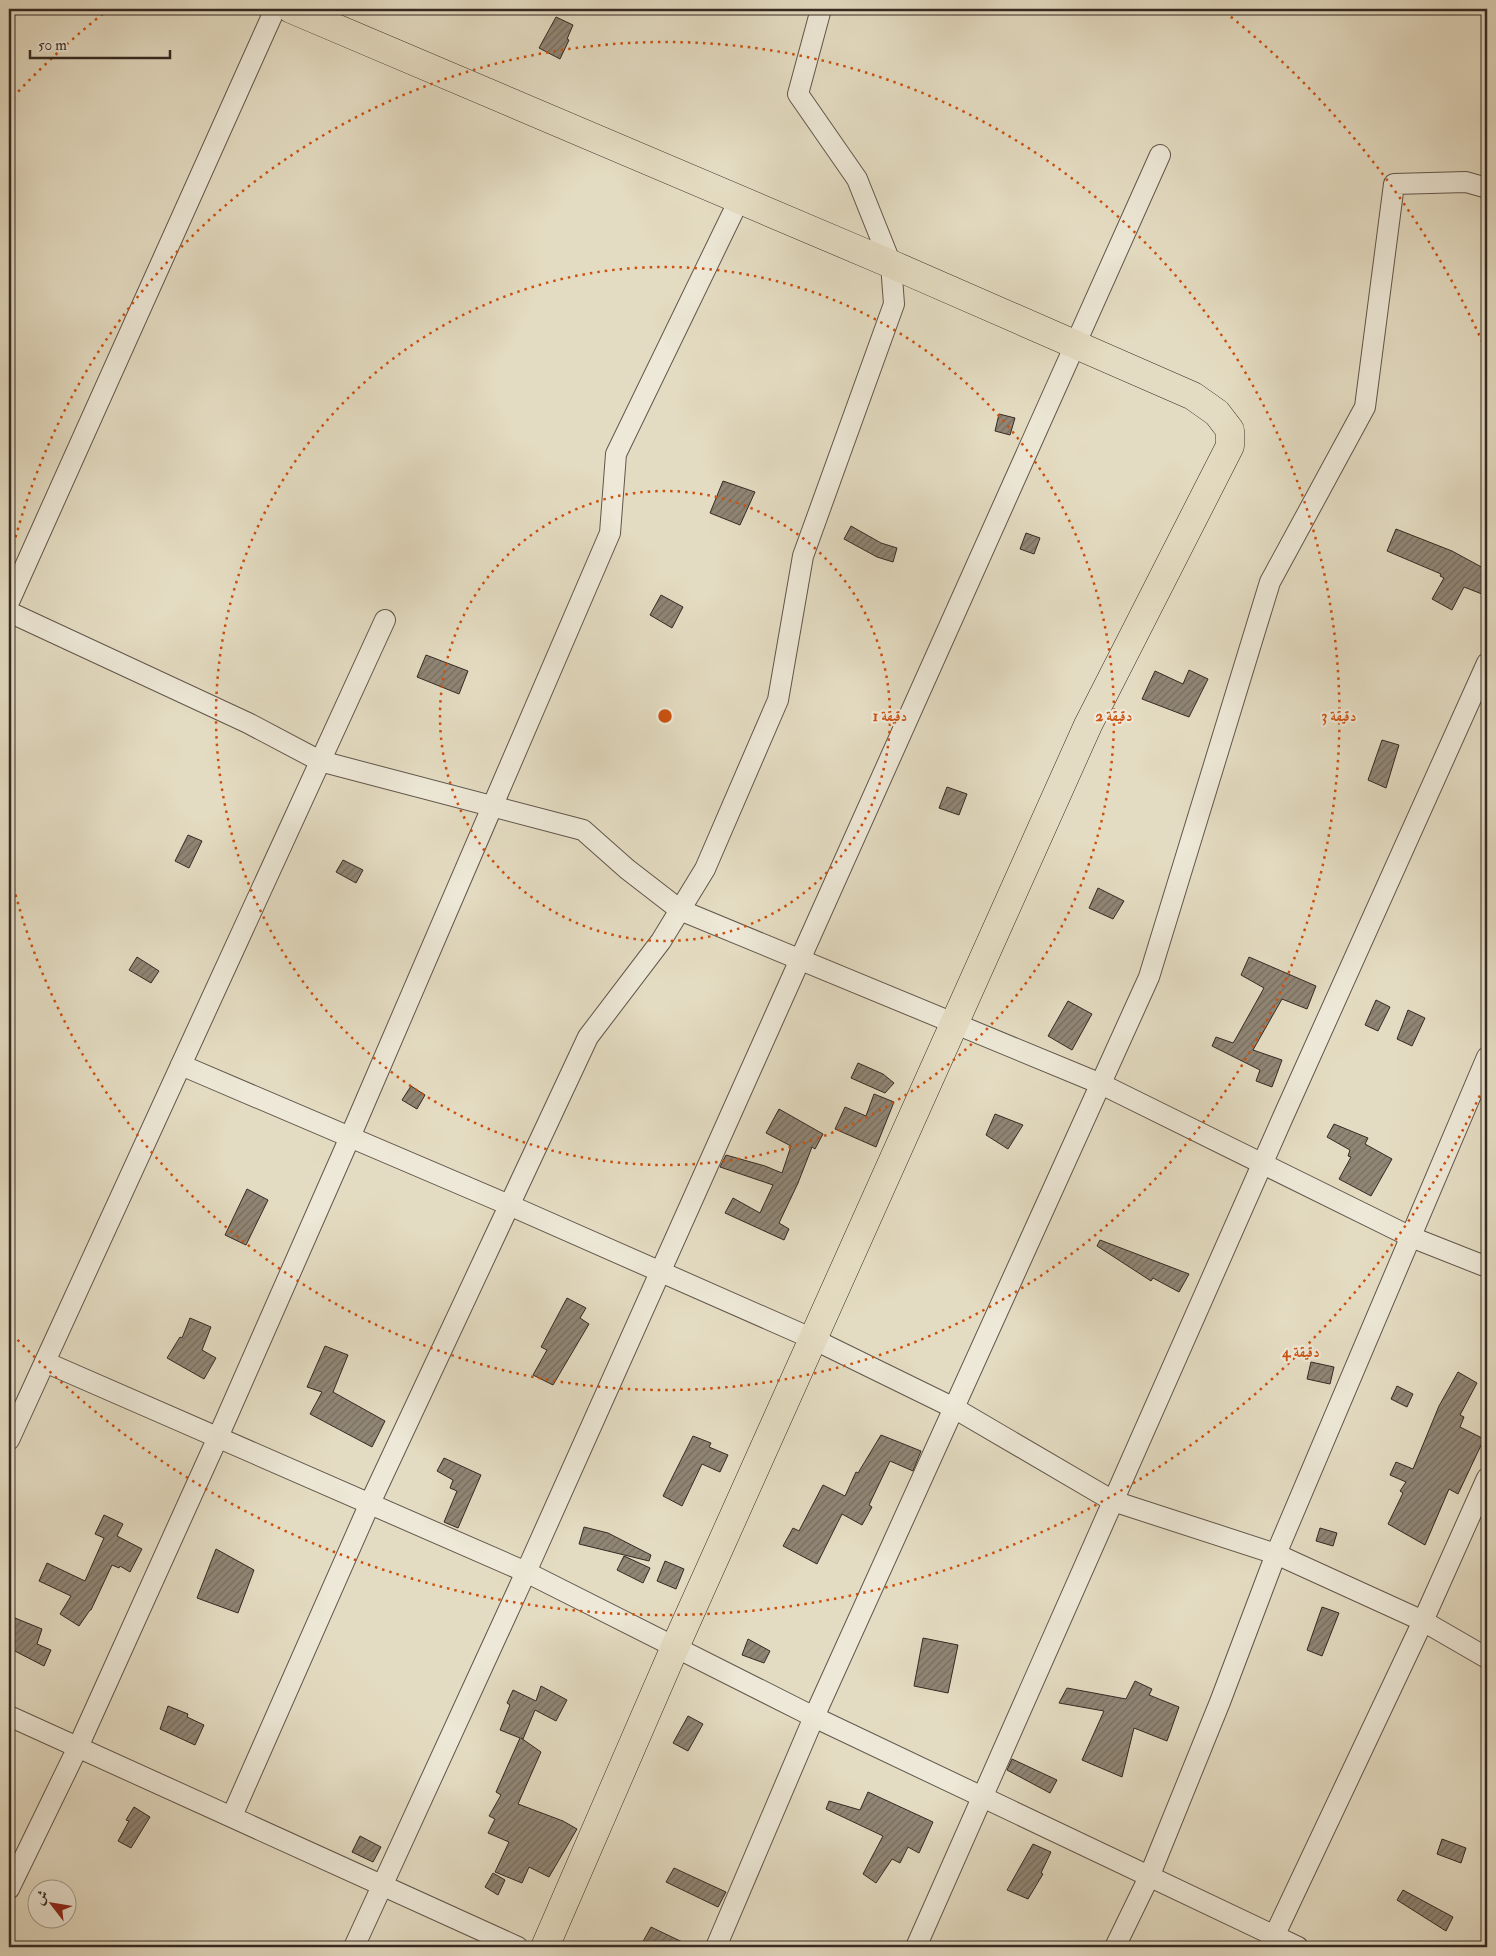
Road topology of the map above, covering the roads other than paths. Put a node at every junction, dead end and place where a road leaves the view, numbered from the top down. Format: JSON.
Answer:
{"nodes":[{"id":1,"x":275,"y":9,"type":"edge"},
{"id":2,"x":291,"y":9,"type":"edge"},
{"id":3,"x":821,"y":9,"type":"edge"},
{"id":4,"x":1160,"y":155,"type":"dead end"},
{"id":5,"x":1487,"y":188,"type":"edge"},
{"id":6,"x":740,"y":200,"type":"junction"},
{"id":7,"x":891,"y":264,"type":"junction"},
{"id":8,"x":1074,"y":344,"type":"junction"},
{"id":9,"x":9,"y":602,"type":"edge"},
{"id":10,"x":9,"y":612,"type":"edge"},
{"id":11,"x":385,"y":620,"type":"dead end"},
{"id":12,"x":1487,"y":663,"type":"edge"},
{"id":13,"x":320,"y":761,"type":"junction"},
{"id":14,"x":492,"y":806,"type":"junction"},
{"id":15,"x":680,"y":910,"type":"junction"},
{"id":16,"x":800,"y":960,"type":"junction"},
{"id":17,"x":954,"y":1024,"type":"junction"},
{"id":18,"x":1487,"y":1057,"type":"edge"},
{"id":19,"x":181,"y":1065,"type":"junction"},
{"id":20,"x":1101,"y":1084,"type":"junction"},
{"id":21,"x":350,"y":1138,"type":"junction"},
{"id":22,"x":1262,"y":1165,"type":"junction"},
{"id":23,"x":509,"y":1205,"type":"junction"},
{"id":24,"x":1411,"y":1237,"type":"junction"},
{"id":25,"x":1487,"y":1267,"type":"edge"},
{"id":26,"x":661,"y":1272,"type":"junction"},
{"id":27,"x":813,"y":1339,"type":"junction"},
{"id":28,"x":45,"y":1362,"type":"junction"},
{"id":29,"x":954,"y":1408,"type":"junction"},
{"id":30,"x":218,"y":1437,"type":"junction"},
{"id":31,"x":9,"y":1440,"type":"edge"},
{"id":32,"x":1487,"y":1478,"type":"edge"},
{"id":33,"x":1113,"y":1501,"type":"junction"},
{"id":34,"x":370,"y":1503,"type":"junction"},
{"id":35,"x":1276,"y":1554,"type":"junction"},
{"id":36,"x":526,"y":1572,"type":"junction"},
{"id":37,"x":1423,"y":1621,"type":"junction"},
{"id":38,"x":675,"y":1647,"type":"junction"},
{"id":39,"x":1487,"y":1658,"type":"edge"},
{"id":40,"x":9,"y":1716,"type":"edge"},
{"id":41,"x":814,"y":1716,"type":"junction"},
{"id":42,"x":78,"y":1747,"type":"junction"},
{"id":43,"x":981,"y":1796,"type":"junction"},
{"id":44,"x":232,"y":1816,"type":"junction"},
{"id":45,"x":1149,"y":1877,"type":"junction"},
{"id":46,"x":382,"y":1886,"type":"junction"},
{"id":47,"x":9,"y":1890,"type":"edge"},
{"id":48,"x":1271,"y":1942,"type":"edge"},
{"id":49,"x":354,"y":1947,"type":"edge"},
{"id":50,"x":518,"y":1947,"type":"edge"},
{"id":51,"x":545,"y":1947,"type":"edge"},
{"id":52,"x":716,"y":1947,"type":"edge"},
{"id":53,"x":916,"y":1947,"type":"edge"},
{"id":54,"x":1115,"y":1947,"type":"edge"},
{"id":55,"x":1298,"y":1947,"type":"edge"}],
"edges":[{"from":1,"to":9,"type":"street"},
{"from":2,"to":6,"type":"main road"},
{"from":3,"to":7,"type":"street"},
{"from":4,"to":8,"type":"street"},
{"from":5,"to":20,"type":"street"},
{"from":6,"to":7,"type":"main road"},
{"from":6,"to":14,"type":"street"},
{"from":7,"to":8,"type":"main road"},
{"from":7,"to":15,"type":"street"},
{"from":8,"to":16,"type":"street"},
{"from":8,"to":17,"type":"main road"},
{"from":10,"to":13,"type":"street"},
{"from":11,"to":13,"type":"street"},
{"from":12,"to":22,"type":"street"},
{"from":13,"to":14,"type":"street"},
{"from":13,"to":19,"type":"street"},
{"from":14,"to":15,"type":"street"},
{"from":14,"to":21,"type":"street"},
{"from":15,"to":16,"type":"street"},
{"from":15,"to":23,"type":"street"},
{"from":16,"to":17,"type":"street"},
{"from":16,"to":26,"type":"street"},
{"from":17,"to":20,"type":"street"},
{"from":17,"to":27,"type":"main road"},
{"from":18,"to":24,"type":"street"},
{"from":19,"to":21,"type":"street"},
{"from":19,"to":28,"type":"street"},
{"from":20,"to":22,"type":"street"},
{"from":20,"to":29,"type":"street"},
{"from":21,"to":23,"type":"street"},
{"from":21,"to":30,"type":"street"},
{"from":22,"to":24,"type":"street"},
{"from":22,"to":33,"type":"street"},
{"from":23,"to":26,"type":"street"},
{"from":23,"to":34,"type":"street"},
{"from":24,"to":25,"type":"street"},
{"from":24,"to":35,"type":"street"},
{"from":26,"to":27,"type":"street"},
{"from":26,"to":36,"type":"street"},
{"from":27,"to":29,"type":"street"},
{"from":27,"to":38,"type":"main road"},
{"from":28,"to":30,"type":"street"},
{"from":28,"to":31,"type":"street"},
{"from":29,"to":33,"type":"street"},
{"from":29,"to":41,"type":"street"},
{"from":30,"to":34,"type":"street"},
{"from":30,"to":42,"type":"street"},
{"from":32,"to":37,"type":"street"},
{"from":33,"to":35,"type":"street"},
{"from":33,"to":43,"type":"street"},
{"from":34,"to":36,"type":"street"},
{"from":34,"to":44,"type":"street"},
{"from":35,"to":37,"type":"street"},
{"from":35,"to":45,"type":"street"},
{"from":36,"to":38,"type":"street"},
{"from":36,"to":46,"type":"street"},
{"from":37,"to":39,"type":"street"},
{"from":37,"to":48,"type":"street"},
{"from":38,"to":41,"type":"street"},
{"from":38,"to":51,"type":"main road"},
{"from":40,"to":42,"type":"street"},
{"from":41,"to":43,"type":"street"},
{"from":41,"to":52,"type":"street"},
{"from":42,"to":44,"type":"street"},
{"from":42,"to":47,"type":"street"},
{"from":43,"to":45,"type":"street"},
{"from":43,"to":53,"type":"street"},
{"from":44,"to":46,"type":"street"},
{"from":45,"to":48,"type":"street"},
{"from":45,"to":54,"type":"street"},
{"from":46,"to":49,"type":"street"},
{"from":46,"to":50,"type":"street"},
{"from":48,"to":55,"type":"street"}]}
